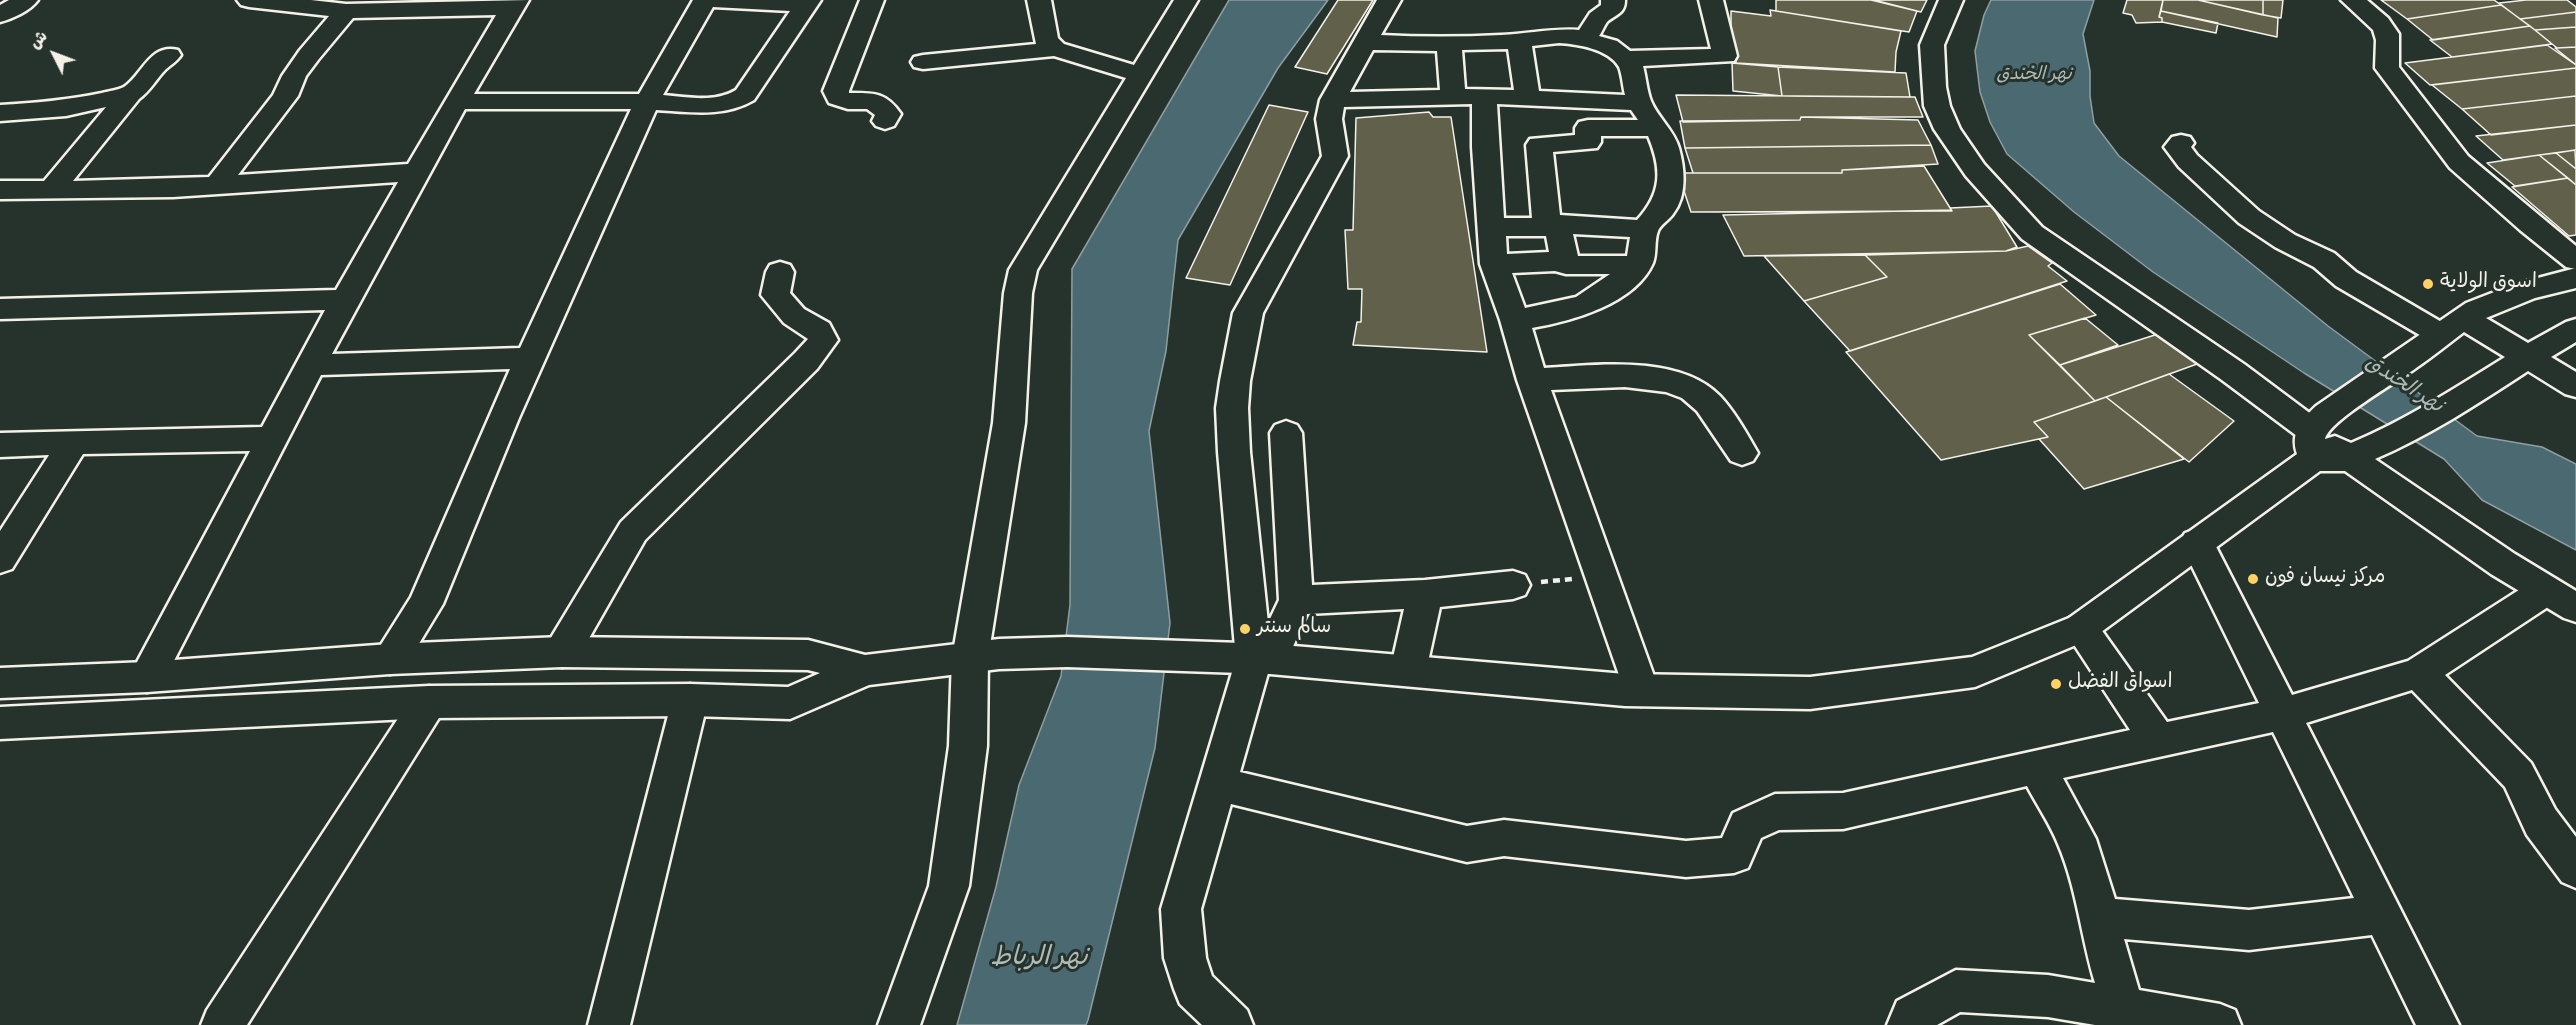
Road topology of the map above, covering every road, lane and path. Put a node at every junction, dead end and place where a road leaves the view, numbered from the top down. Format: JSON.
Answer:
{"nodes":[{"id":1,"x":26,"y":0,"type":"edge"},
{"id":2,"x":249,"y":0,"type":"edge"},
{"id":3,"x":707,"y":0,"type":"edge"},
{"id":4,"x":872,"y":0,"type":"edge"},
{"id":5,"x":1039,"y":0,"type":"edge"},
{"id":6,"x":1186,"y":0,"type":"edge"},
{"id":7,"x":1389,"y":0,"type":"edge"},
{"id":8,"x":1613,"y":0,"type":"edge"},
{"id":9,"x":1711,"y":0,"type":"edge"},
{"id":10,"x":1951,"y":0,"type":"edge"},
{"id":11,"x":2353,"y":0,"type":"edge"},
{"id":12,"x":808,"y":2,"type":"edge"},
{"id":13,"x":515,"y":4,"type":"edge"},
{"id":14,"x":346,"y":11,"type":"junction"},
{"id":15,"x":0,"y":15,"type":"edge"},
{"id":16,"x":1586,"y":39,"type":"junction"},
{"id":17,"x":1519,"y":40,"type":"junction"},
{"id":18,"x":1366,"y":42,"type":"junction"},
{"id":19,"x":1449,"y":43,"type":"junction"},
{"id":20,"x":1055,"y":49,"type":"junction"},
{"id":21,"x":169,"y":55,"type":"dead end"},
{"id":22,"x":1625,"y":59,"type":"junction"},
{"id":23,"x":923,"y":62,"type":"dead end"},
{"id":24,"x":1141,"y":75,"type":"junction"},
{"id":25,"x":130,"y":94,"type":"junction"},
{"id":26,"x":1484,"y":96,"type":"junction"},
{"id":27,"x":1453,"y":97,"type":"junction"},
{"id":28,"x":1528,"y":98,"type":"junction"},
{"id":29,"x":1333,"y":100,"type":"junction"},
{"id":30,"x":457,"y":101,"type":"junction"},
{"id":31,"x":647,"y":102,"type":"junction"},
{"id":32,"x":1639,"y":103,"type":"junction"},
{"id":33,"x":0,"y":113,"type":"edge"},
{"id":34,"x":885,"y":121,"type":"dead end"},
{"id":35,"x":1657,"y":128,"type":"junction"},
{"id":36,"x":2181,"y":142,"type":"dead end"},
{"id":37,"x":417,"y":172,"type":"junction"},
{"id":38,"x":218,"y":185,"type":"junction"},
{"id":39,"x":52,"y":189,"type":"junction"},
{"id":40,"x":0,"y":190,"type":"edge"},
{"id":41,"x":1491,"y":227,"type":"junction"},
{"id":42,"x":1552,"y":227,"type":"junction"},
{"id":43,"x":1644,"y":229,"type":"junction"},
{"id":44,"x":2576,"y":260,"type":"edge"},
{"id":45,"x":1566,"y":261,"type":"junction"},
{"id":46,"x":1494,"y":264,"type":"junction"},
{"id":47,"x":1637,"y":266,"type":"junction"},
{"id":48,"x":780,"y":272,"type":"dead end"},
{"id":49,"x":2576,"y":278,"type":"edge"},
{"id":50,"x":345,"y":300,"type":"junction"},
{"id":51,"x":0,"y":309,"type":"edge"},
{"id":52,"x":1515,"y":320,"type":"junction"},
{"id":53,"x":2452,"y":326,"type":"junction"},
{"id":54,"x":2576,"y":329,"type":"edge"},
{"id":55,"x":2528,"y":356,"type":"junction"},
{"id":56,"x":530,"y":358,"type":"junction"},
{"id":57,"x":311,"y":365,"type":"junction"},
{"id":58,"x":1532,"y":380,"type":"junction"},
{"id":59,"x":2576,"y":386,"type":"edge"},
{"id":60,"x":1286,"y":433,"type":"dead end"},
{"id":61,"x":273,"y":439,"type":"junction"},
{"id":62,"x":74,"y":442,"type":"junction"},
{"id":63,"x":0,"y":445,"type":"edge"},
{"id":64,"x":2313,"y":445,"type":"junction"},
{"id":65,"x":1742,"y":453,"type":"dead end"},
{"id":66,"x":2350,"y":458,"type":"junction"},
{"id":67,"x":2197,"y":542,"type":"junction"},
{"id":68,"x":0,"y":559,"type":"edge"},
{"id":69,"x":1590,"y":577,"type":"junction"},
{"id":70,"x":1513,"y":585,"type":"joint"},
{"id":71,"x":2545,"y":591,"type":"junction"},
{"id":72,"x":1425,"y":594,"type":"junction"},
{"id":73,"x":1296,"y":600,"type":"junction"},
{"id":74,"x":2576,"y":608,"type":"edge"},
{"id":75,"x":2081,"y":628,"type":"junction"},
{"id":76,"x":562,"y":652,"type":"junction"},
{"id":77,"x":984,"y":656,"type":"junction"},
{"id":78,"x":390,"y":659,"type":"junction"},
{"id":79,"x":1252,"y":659,"type":"junction"},
{"id":80,"x":866,"y":670,"type":"junction"},
{"id":81,"x":1408,"y":671,"type":"junction"},
{"id":82,"x":2419,"y":673,"type":"junction"},
{"id":83,"x":147,"y":677,"type":"junction"},
{"id":84,"x":0,"y":683,"type":"edge"},
{"id":85,"x":1641,"y":690,"type":"junction"},
{"id":86,"x":690,"y":700,"type":"junction"},
{"id":87,"x":429,"y":702,"type":"junction"},
{"id":88,"x":2283,"y":714,"type":"junction"},
{"id":89,"x":0,"y":723,"type":"edge"},
{"id":90,"x":2158,"y":740,"type":"junction"},
{"id":91,"x":2037,"y":768,"type":"junction"},
{"id":92,"x":1218,"y":784,"type":"junction"},
{"id":93,"x":2576,"y":869,"type":"edge"},
{"id":94,"x":2382,"y":914,"type":"junction"},
{"id":95,"x":2101,"y":917,"type":"junction"},
{"id":96,"x":2122,"y":1008,"type":"junction"},
{"id":97,"x":2176,"y":1021,"type":"edge"},
{"id":98,"x":222,"y":1025,"type":"edge"},
{"id":99,"x":609,"y":1025,"type":"edge"},
{"id":100,"x":899,"y":1025,"type":"edge"},
{"id":101,"x":1232,"y":1025,"type":"edge"},
{"id":102,"x":1908,"y":1025,"type":"edge"},
{"id":103,"x":2220,"y":1025,"type":"edge"},
{"id":104,"x":2438,"y":1025,"type":"edge"}],
"edges":[{"from":1,"to":15,"type":"street"},
{"from":2,"to":14,"type":"street"},
{"from":3,"to":12,"type":"street"},
{"from":3,"to":31,"type":"street"},
{"from":4,"to":34,"type":"street"},
{"from":5,"to":20,"type":"street"},
{"from":6,"to":24,"type":"street"},
{"from":7,"to":18,"type":"street"},
{"from":8,"to":16,"type":"street"},
{"from":9,"to":22,"type":"street"},
{"from":10,"to":64,"type":"street"},
{"from":11,"to":44,"type":"street"},
{"from":12,"to":31,"type":"street"},
{"from":13,"to":14,"type":"street"},
{"from":13,"to":30,"type":"street"},
{"from":14,"to":38,"type":"street"},
{"from":16,"to":17,"type":"street"},
{"from":16,"to":22,"type":"street"},
{"from":17,"to":19,"type":"street"},
{"from":17,"to":28,"type":"street"},
{"from":18,"to":19,"type":"street"},
{"from":18,"to":29,"type":"street"},
{"from":19,"to":27,"type":"street"},
{"from":20,"to":23,"type":"street"},
{"from":20,"to":24,"type":"street"},
{"from":21,"to":25,"type":"street"},
{"from":22,"to":32,"type":"street"},
{"from":24,"to":77,"type":"street"},
{"from":25,"to":33,"type":"street"},
{"from":25,"to":39,"type":"street"},
{"from":26,"to":27,"type":"street"},
{"from":26,"to":28,"type":"street"},
{"from":26,"to":41,"type":"street"},
{"from":27,"to":29,"type":"street"},
{"from":28,"to":32,"type":"street"},
{"from":29,"to":79,"type":"street"},
{"from":30,"to":31,"type":"street"},
{"from":30,"to":37,"type":"street"},
{"from":31,"to":56,"type":"street"},
{"from":32,"to":35,"type":"street"},
{"from":35,"to":42,"type":"street"},
{"from":35,"to":43,"type":"street"},
{"from":36,"to":53,"type":"street"},
{"from":37,"to":38,"type":"street"},
{"from":37,"to":50,"type":"street"},
{"from":38,"to":39,"type":"street"},
{"from":39,"to":40,"type":"street"},
{"from":41,"to":42,"type":"street"},
{"from":41,"to":46,"type":"street"},
{"from":42,"to":43,"type":"street"},
{"from":42,"to":45,"type":"street"},
{"from":43,"to":47,"type":"street"},
{"from":45,"to":46,"type":"street"},
{"from":45,"to":47,"type":"street"},
{"from":46,"to":52,"type":"street"},
{"from":47,"to":52,"type":"street"},
{"from":48,"to":76,"type":"street"},
{"from":49,"to":53,"type":"street"},
{"from":50,"to":51,"type":"street"},
{"from":50,"to":57,"type":"street"},
{"from":52,"to":58,"type":"street"},
{"from":53,"to":55,"type":"street"},
{"from":53,"to":64,"type":"street"},
{"from":54,"to":55,"type":"street"},
{"from":55,"to":59,"type":"street"},
{"from":55,"to":66,"type":"street"},
{"from":56,"to":57,"type":"street"},
{"from":56,"to":78,"type":"street"},
{"from":57,"to":61,"type":"street"},
{"from":58,"to":65,"type":"street"},
{"from":58,"to":69,"type":"street"},
{"from":60,"to":73,"type":"street"},
{"from":61,"to":62,"type":"street"},
{"from":61,"to":83,"type":"street"},
{"from":62,"to":63,"type":"street"},
{"from":62,"to":68,"type":"street"},
{"from":64,"to":66,"type":"street"},
{"from":64,"to":67,"type":"street"},
{"from":66,"to":71,"type":"street"},
{"from":67,"to":75,"type":"street"},
{"from":67,"to":88,"type":"street"},
{"from":69,"to":70,"type":"path"},
{"from":69,"to":85,"type":"street"},
{"from":70,"to":72,"type":"street"},
{"from":71,"to":74,"type":"street"},
{"from":71,"to":82,"type":"street"},
{"from":72,"to":73,"type":"street"},
{"from":72,"to":81,"type":"street"},
{"from":73,"to":79,"type":"street"},
{"from":75,"to":85,"type":"street"},
{"from":75,"to":90,"type":"street"},
{"from":76,"to":78,"type":"street"},
{"from":76,"to":80,"type":"street"},
{"from":77,"to":79,"type":"street"},
{"from":77,"to":80,"type":"street"},
{"from":77,"to":100,"type":"street"},
{"from":78,"to":83,"type":"street"},
{"from":79,"to":81,"type":"street"},
{"from":79,"to":92,"type":"street"},
{"from":80,"to":86,"type":"street"},
{"from":81,"to":85,"type":"street"},
{"from":82,"to":88,"type":"street"},
{"from":82,"to":93,"type":"street"},
{"from":83,"to":84,"type":"street"},
{"from":86,"to":87,"type":"street"},
{"from":86,"to":99,"type":"street"},
{"from":87,"to":89,"type":"street"},
{"from":87,"to":98,"type":"street"},
{"from":88,"to":90,"type":"street"},
{"from":88,"to":94,"type":"street"},
{"from":90,"to":91,"type":"street"},
{"from":91,"to":92,"type":"street"},
{"from":91,"to":95,"type":"street"},
{"from":92,"to":101,"type":"street"},
{"from":94,"to":95,"type":"street"},
{"from":94,"to":104,"type":"street"},
{"from":95,"to":96,"type":"street"},
{"from":96,"to":97,"type":"street"},
{"from":96,"to":102,"type":"street"},
{"from":97,"to":103,"type":"street"}]}
